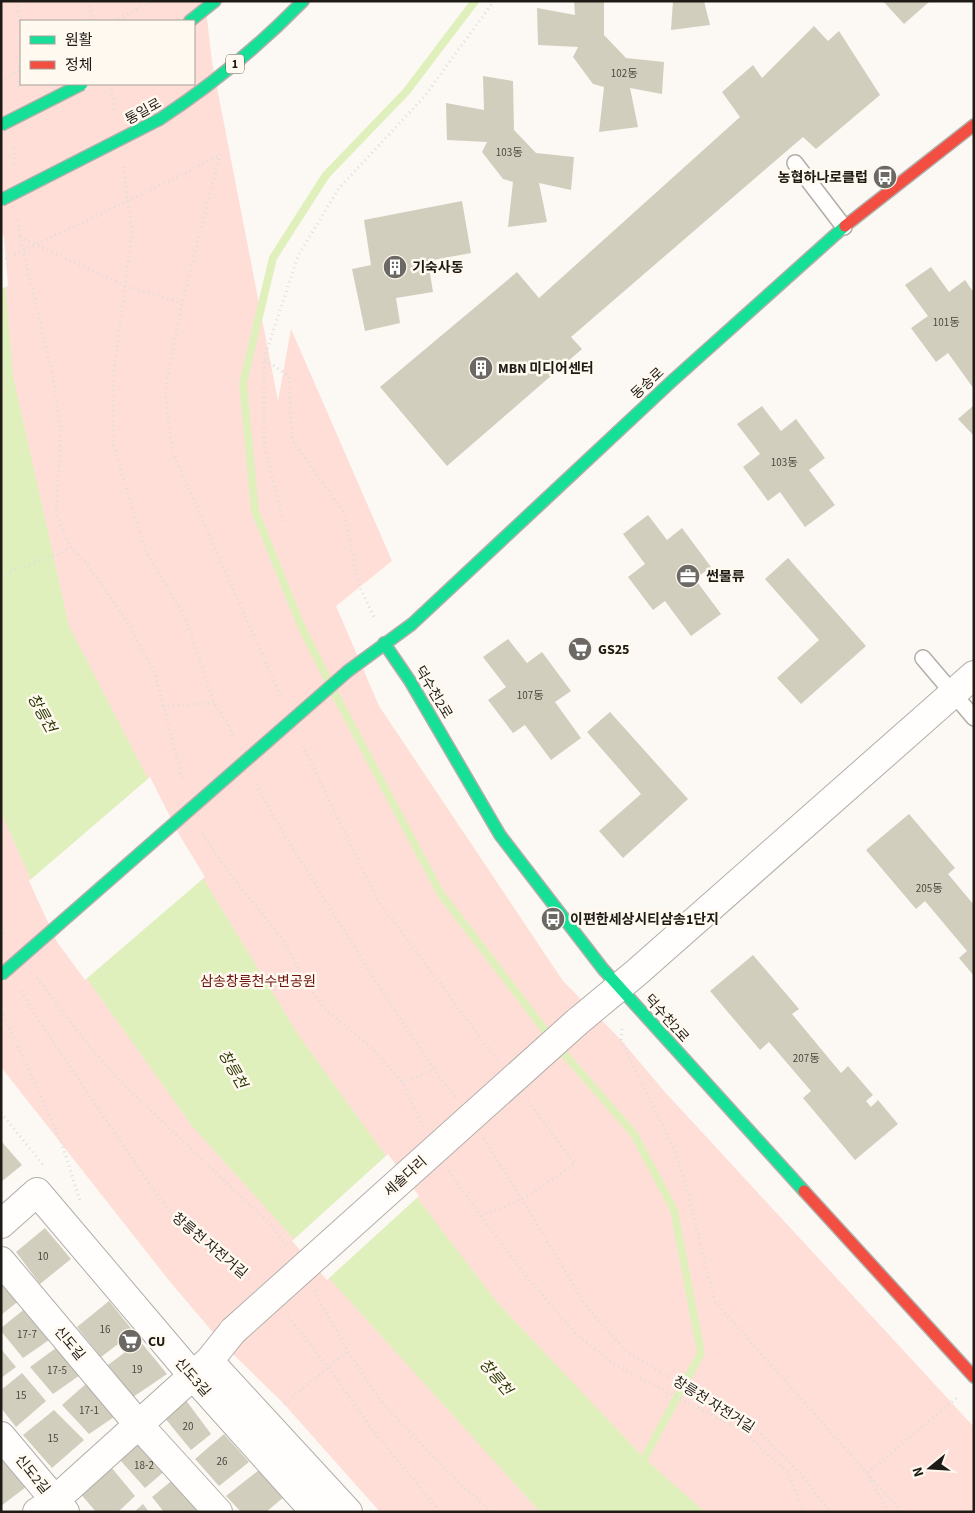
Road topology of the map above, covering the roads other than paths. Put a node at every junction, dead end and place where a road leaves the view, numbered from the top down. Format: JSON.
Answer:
{"nodes":[{"id":1,"x":215,"y":1,"type":"edge"},
{"id":2,"x":303,"y":1,"type":"edge"},
{"id":3,"x":191,"y":20,"type":"edge"},
{"id":4,"x":80,"y":85,"type":"edge"},
{"id":5,"x":1,"y":125,"type":"edge"},
{"id":6,"x":974,"y":125,"type":"edge"},
{"id":7,"x":794,"y":163,"type":"dead end"},
{"id":8,"x":1,"y":200,"type":"edge"},
{"id":9,"x":844,"y":227,"type":"junction"},
{"id":10,"x":384,"y":643,"type":"junction"},
{"id":11,"x":923,"y":658,"type":"dead end"},
{"id":12,"x":974,"y":675,"type":"edge"},
{"id":13,"x":953,"y":693,"type":"junction"},
{"id":14,"x":974,"y":718,"type":"edge"},
{"id":15,"x":1,"y":975,"type":"edge"},
{"id":16,"x":618,"y":986,"type":"junction"},
{"id":17,"x":1,"y":1224,"type":"edge"},
{"id":18,"x":1,"y":1262,"type":"edge"},
{"id":19,"x":201,"y":1369,"type":"junction"},
{"id":20,"x":974,"y":1378,"type":"edge"},
{"id":21,"x":138,"y":1424,"type":"junction"},
{"id":22,"x":1,"y":1436,"type":"edge"},
{"id":23,"x":52,"y":1508,"type":"edge"},
{"id":24,"x":218,"y":1512,"type":"edge"},
{"id":25,"x":315,"y":1512,"type":"edge"},
{"id":26,"x":348,"y":1512,"type":"edge"}],
"edges":[{"from":1,"to":3,"type":"main road"},
{"from":2,"to":8,"type":"main road","name":"통일로","number":"1","bridge":true},
{"from":4,"to":5,"type":"main road","bridge":true},
{"from":6,"to":9,"type":"main road","name":"동송로"},
{"from":7,"to":9,"type":"lane"},
{"from":9,"to":10,"type":"main road","name":"동송로"},
{"from":10,"to":15,"type":"main road","name":"동송로","bridge":true},
{"from":10,"to":16,"type":"main road","name":"덕수천2로"},
{"from":11,"to":13,"type":"lane"},
{"from":12,"to":13,"type":"street","name":"세솔다리"},
{"from":13,"to":14,"type":"lane"},
{"from":13,"to":16,"type":"street","name":"세솔다리"},
{"from":16,"to":19,"type":"street","name":"세솔다리","bridge":true},
{"from":16,"to":20,"type":"main road","name":"덕수천2로"},
{"from":17,"to":19,"type":"street","name":"신도3길"},
{"from":18,"to":21,"type":"street","name":"신도길"},
{"from":19,"to":21,"type":"street"},
{"from":19,"to":25,"type":"street","name":"신도3길"},
{"from":19,"to":26,"type":"street","name":"신도3길"},
{"from":21,"to":23,"type":"street"},
{"from":21,"to":24,"type":"street","name":"신도길"},
{"from":22,"to":23,"type":"street","name":"신도2길"}]}
